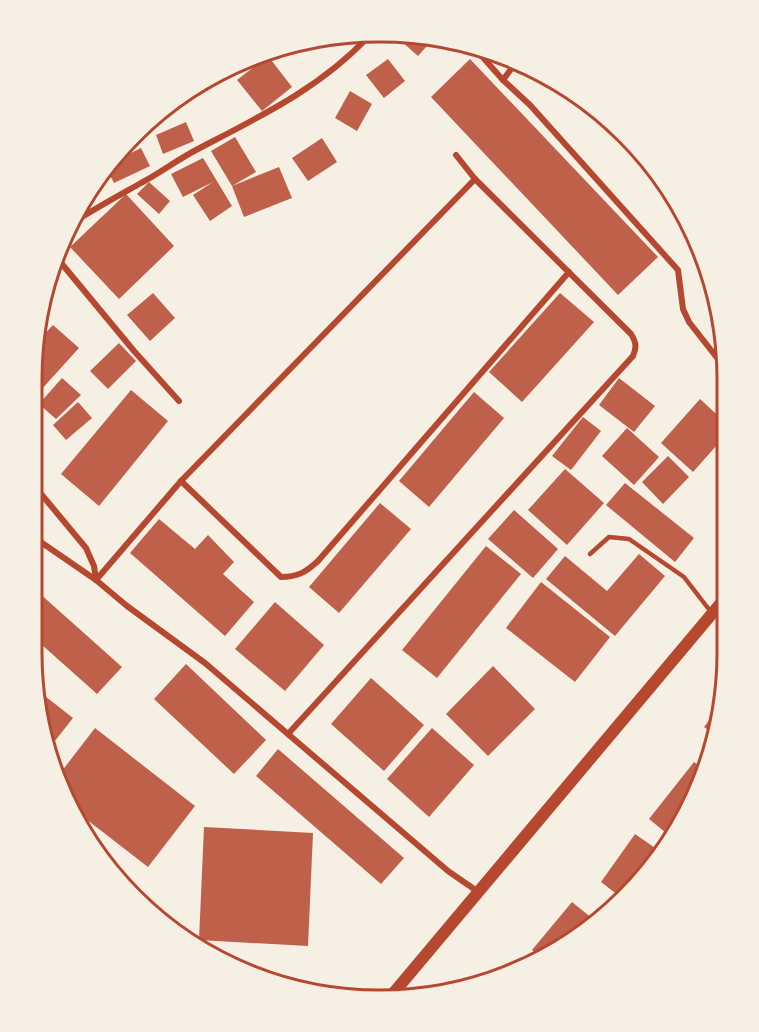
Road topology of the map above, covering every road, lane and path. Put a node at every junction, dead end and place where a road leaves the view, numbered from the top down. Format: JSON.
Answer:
{"nodes":[{"id":1,"x":363,"y":43,"type":"edge"},
{"id":2,"x":484,"y":59,"type":"edge"},
{"id":3,"x":511,"y":69,"type":"edge"},
{"id":4,"x":503,"y":80,"type":"junction"},
{"id":5,"x":456,"y":155,"type":"dead end"},
{"id":6,"x":475,"y":179,"type":"junction"},
{"id":7,"x":85,"y":215,"type":"edge"},
{"id":8,"x":62,"y":265,"type":"edge"},
{"id":9,"x":569,"y":272,"type":"junction"},
{"id":10,"x":716,"y":356,"type":"edge"},
{"id":11,"x":179,"y":401,"type":"dead end"},
{"id":12,"x":181,"y":482,"type":"junction"},
{"id":13,"x":42,"y":495,"type":"edge"},
{"id":14,"x":42,"y":543,"type":"edge"},
{"id":15,"x":590,"y":554,"type":"dead end"},
{"id":16,"x":96,"y":580,"type":"junction"},
{"id":17,"x":717,"y":607,"type":"edge"},
{"id":18,"x":712,"y":613,"type":"junction"},
{"id":19,"x":288,"y":734,"type":"junction"},
{"id":20,"x":477,"y":891,"type":"junction"},
{"id":21,"x":396,"y":989,"type":"edge"}],
"edges":[{"from":1,"to":7,"type":"street"},
{"from":2,"to":4,"type":"street"},
{"from":3,"to":4,"type":"street"},
{"from":4,"to":10,"type":"street"},
{"from":5,"to":6,"type":"street"},
{"from":6,"to":9,"type":"street"},
{"from":6,"to":12,"type":"street"},
{"from":8,"to":11,"type":"street"},
{"from":9,"to":12,"type":"street"},
{"from":9,"to":19,"type":"street"},
{"from":12,"to":16,"type":"street"},
{"from":13,"to":16,"type":"street"},
{"from":14,"to":16,"type":"street"},
{"from":15,"to":18,"type":"lane"},
{"from":16,"to":19,"type":"street"},
{"from":17,"to":18,"type":"main road"},
{"from":18,"to":20,"type":"main road"},
{"from":19,"to":20,"type":"street"},
{"from":20,"to":21,"type":"main road"}]}
